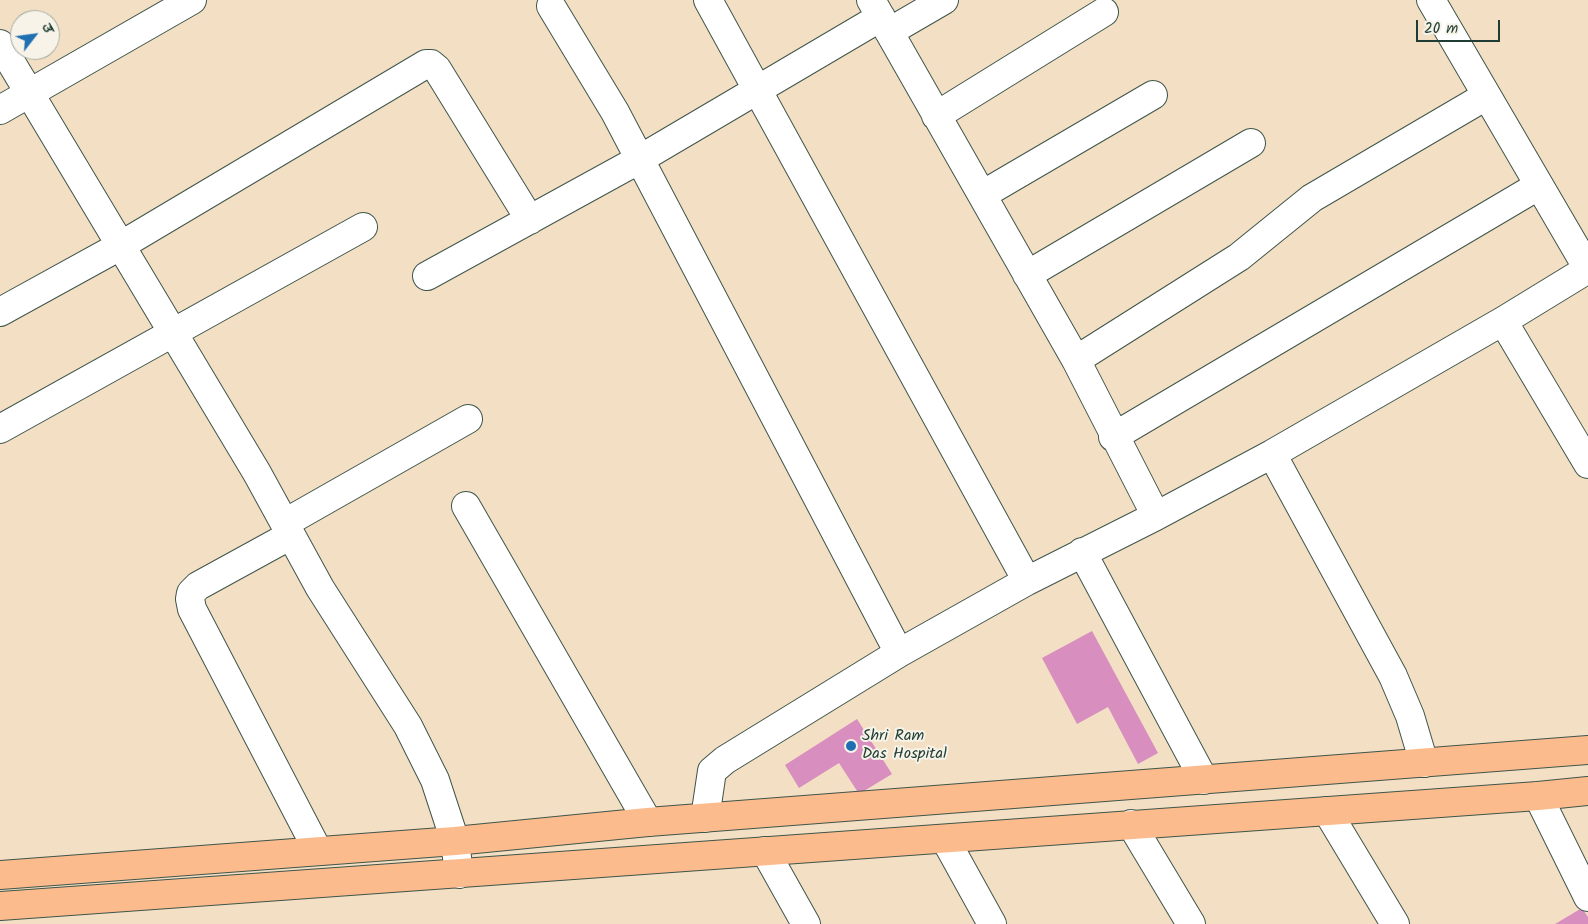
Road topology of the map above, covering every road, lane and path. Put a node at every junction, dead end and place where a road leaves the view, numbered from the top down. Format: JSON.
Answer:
{"nodes":[{"id":1,"x":192,"y":0,"type":"edge"},
{"id":2,"x":708,"y":0,"type":"edge"},
{"id":3,"x":944,"y":0,"type":"edge"},
{"id":4,"x":1431,"y":0,"type":"edge"},
{"id":5,"x":551,"y":6,"type":"dead end"},
{"id":6,"x":1104,"y":12,"type":"dead end"},
{"id":7,"x":880,"y":16,"type":"edge"},
{"id":8,"x":0,"y":44,"type":"edge"},
{"id":9,"x":758,"y":90,"type":"junction"},
{"id":10,"x":28,"y":94,"type":"junction"},
{"id":11,"x":1153,"y":96,"type":"dead end"},
{"id":12,"x":1486,"y":96,"type":"junction"},
{"id":13,"x":0,"y":110,"type":"edge"},
{"id":14,"x":936,"y":116,"type":"junction"},
{"id":15,"x":1251,"y":143,"type":"dead end"},
{"id":16,"x":640,"y":159,"type":"junction"},
{"id":17,"x":1538,"y":186,"type":"junction"},
{"id":18,"x":982,"y":195,"type":"junction"},
{"id":19,"x":530,"y":220,"type":"junction"},
{"id":20,"x":363,"y":227,"type":"dead end"},
{"id":21,"x":120,"y":246,"type":"junction"},
{"id":22,"x":1588,"y":269,"type":"edge"},
{"id":23,"x":1027,"y":275,"type":"junction"},
{"id":24,"x":428,"y":276,"type":"dead end"},
{"id":25,"x":0,"y":312,"type":"edge"},
{"id":26,"x":1503,"y":321,"type":"junction"},
{"id":27,"x":172,"y":334,"type":"junction"},
{"id":28,"x":1076,"y":360,"type":"junction"},
{"id":29,"x":468,"y":419,"type":"dead end"},
{"id":30,"x":0,"y":429,"type":"edge"},
{"id":31,"x":1114,"y":437,"type":"junction"},
{"id":32,"x":1272,"y":454,"type":"junction"},
{"id":33,"x":1588,"y":464,"type":"edge"},
{"id":34,"x":466,"y":506,"type":"dead end"},
{"id":35,"x":1156,"y":516,"type":"junction"},
{"id":36,"x":288,"y":529,"type":"junction"},
{"id":37,"x":1082,"y":552,"type":"junction"},
{"id":38,"x":1028,"y":581,"type":"junction"},
{"id":39,"x":899,"y":653,"type":"junction"},
{"id":40,"x":1588,"y":750,"type":"edge"},
{"id":41,"x":1424,"y":763,"type":"junction"},
{"id":42,"x":1204,"y":780,"type":"junction"},
{"id":43,"x":1588,"y":791,"type":"edge"},
{"id":44,"x":1538,"y":796,"type":"junction"},
{"id":45,"x":1327,"y":811,"type":"junction"},
{"id":46,"x":705,"y":818,"type":"junction"},
{"id":47,"x":648,"y":822,"type":"junction"},
{"id":48,"x":1131,"y":824,"type":"junction"},
{"id":49,"x":945,"y":839,"type":"junction"},
{"id":50,"x":455,"y":841,"type":"junction"},
{"id":51,"x":318,"y":851,"type":"junction"},
{"id":52,"x":764,"y":851,"type":"junction"},
{"id":53,"x":459,"y":874,"type":"junction"},
{"id":54,"x":0,"y":875,"type":"edge"},
{"id":55,"x":1588,"y":896,"type":"edge"},
{"id":56,"x":0,"y":906,"type":"edge"},
{"id":57,"x":806,"y":924,"type":"edge"},
{"id":58,"x":992,"y":924,"type":"edge"},
{"id":59,"x":1192,"y":924,"type":"edge"},
{"id":60,"x":1395,"y":924,"type":"edge"}],
"edges":[{"from":1,"to":10,"type":"street"},
{"from":2,"to":9,"type":"street"},
{"from":3,"to":7,"type":"street"},
{"from":4,"to":12,"type":"street"},
{"from":5,"to":16,"type":"street"},
{"from":6,"to":14,"type":"street"},
{"from":7,"to":9,"type":"street"},
{"from":7,"to":14,"type":"street"},
{"from":8,"to":10,"type":"street"},
{"from":9,"to":16,"type":"street"},
{"from":9,"to":38,"type":"street"},
{"from":10,"to":13,"type":"street"},
{"from":10,"to":21,"type":"street"},
{"from":11,"to":18,"type":"street"},
{"from":12,"to":17,"type":"street"},
{"from":12,"to":28,"type":"street"},
{"from":14,"to":18,"type":"street"},
{"from":15,"to":23,"type":"street"},
{"from":16,"to":19,"type":"street"},
{"from":16,"to":39,"type":"street"},
{"from":17,"to":22,"type":"street"},
{"from":17,"to":31,"type":"street"},
{"from":18,"to":23,"type":"street"},
{"from":19,"to":21,"type":"street"},
{"from":19,"to":24,"type":"street"},
{"from":20,"to":27,"type":"street"},
{"from":21,"to":25,"type":"street"},
{"from":21,"to":27,"type":"street"},
{"from":22,"to":26,"type":"street"},
{"from":23,"to":28,"type":"street"},
{"from":26,"to":32,"type":"street"},
{"from":26,"to":33,"type":"street"},
{"from":27,"to":30,"type":"street"},
{"from":27,"to":36,"type":"street"},
{"from":28,"to":31,"type":"street"},
{"from":29,"to":36,"type":"street"},
{"from":31,"to":35,"type":"street"},
{"from":32,"to":35,"type":"street"},
{"from":32,"to":41,"type":"street"},
{"from":34,"to":47,"type":"street"},
{"from":35,"to":37,"type":"street"},
{"from":36,"to":50,"type":"street"},
{"from":36,"to":51,"type":"street"},
{"from":37,"to":38,"type":"street"},
{"from":37,"to":42,"type":"street"},
{"from":38,"to":39,"type":"street"},
{"from":39,"to":46,"type":"street"},
{"from":40,"to":41,"type":"main road"},
{"from":41,"to":42,"type":"main road"},
{"from":42,"to":46,"type":"main road"},
{"from":43,"to":44,"type":"main road"},
{"from":44,"to":45,"type":"main road"},
{"from":44,"to":55,"type":"street"},
{"from":45,"to":48,"type":"main road"},
{"from":45,"to":60,"type":"street"},
{"from":46,"to":47,"type":"main road"},
{"from":47,"to":50,"type":"main road"},
{"from":48,"to":49,"type":"main road"},
{"from":48,"to":59,"type":"street"},
{"from":49,"to":52,"type":"main road"},
{"from":49,"to":58,"type":"street"},
{"from":50,"to":51,"type":"main road"},
{"from":50,"to":53,"type":"street"},
{"from":51,"to":54,"type":"main road"},
{"from":52,"to":53,"type":"main road"},
{"from":52,"to":57,"type":"street"},
{"from":53,"to":56,"type":"main road"}]}
